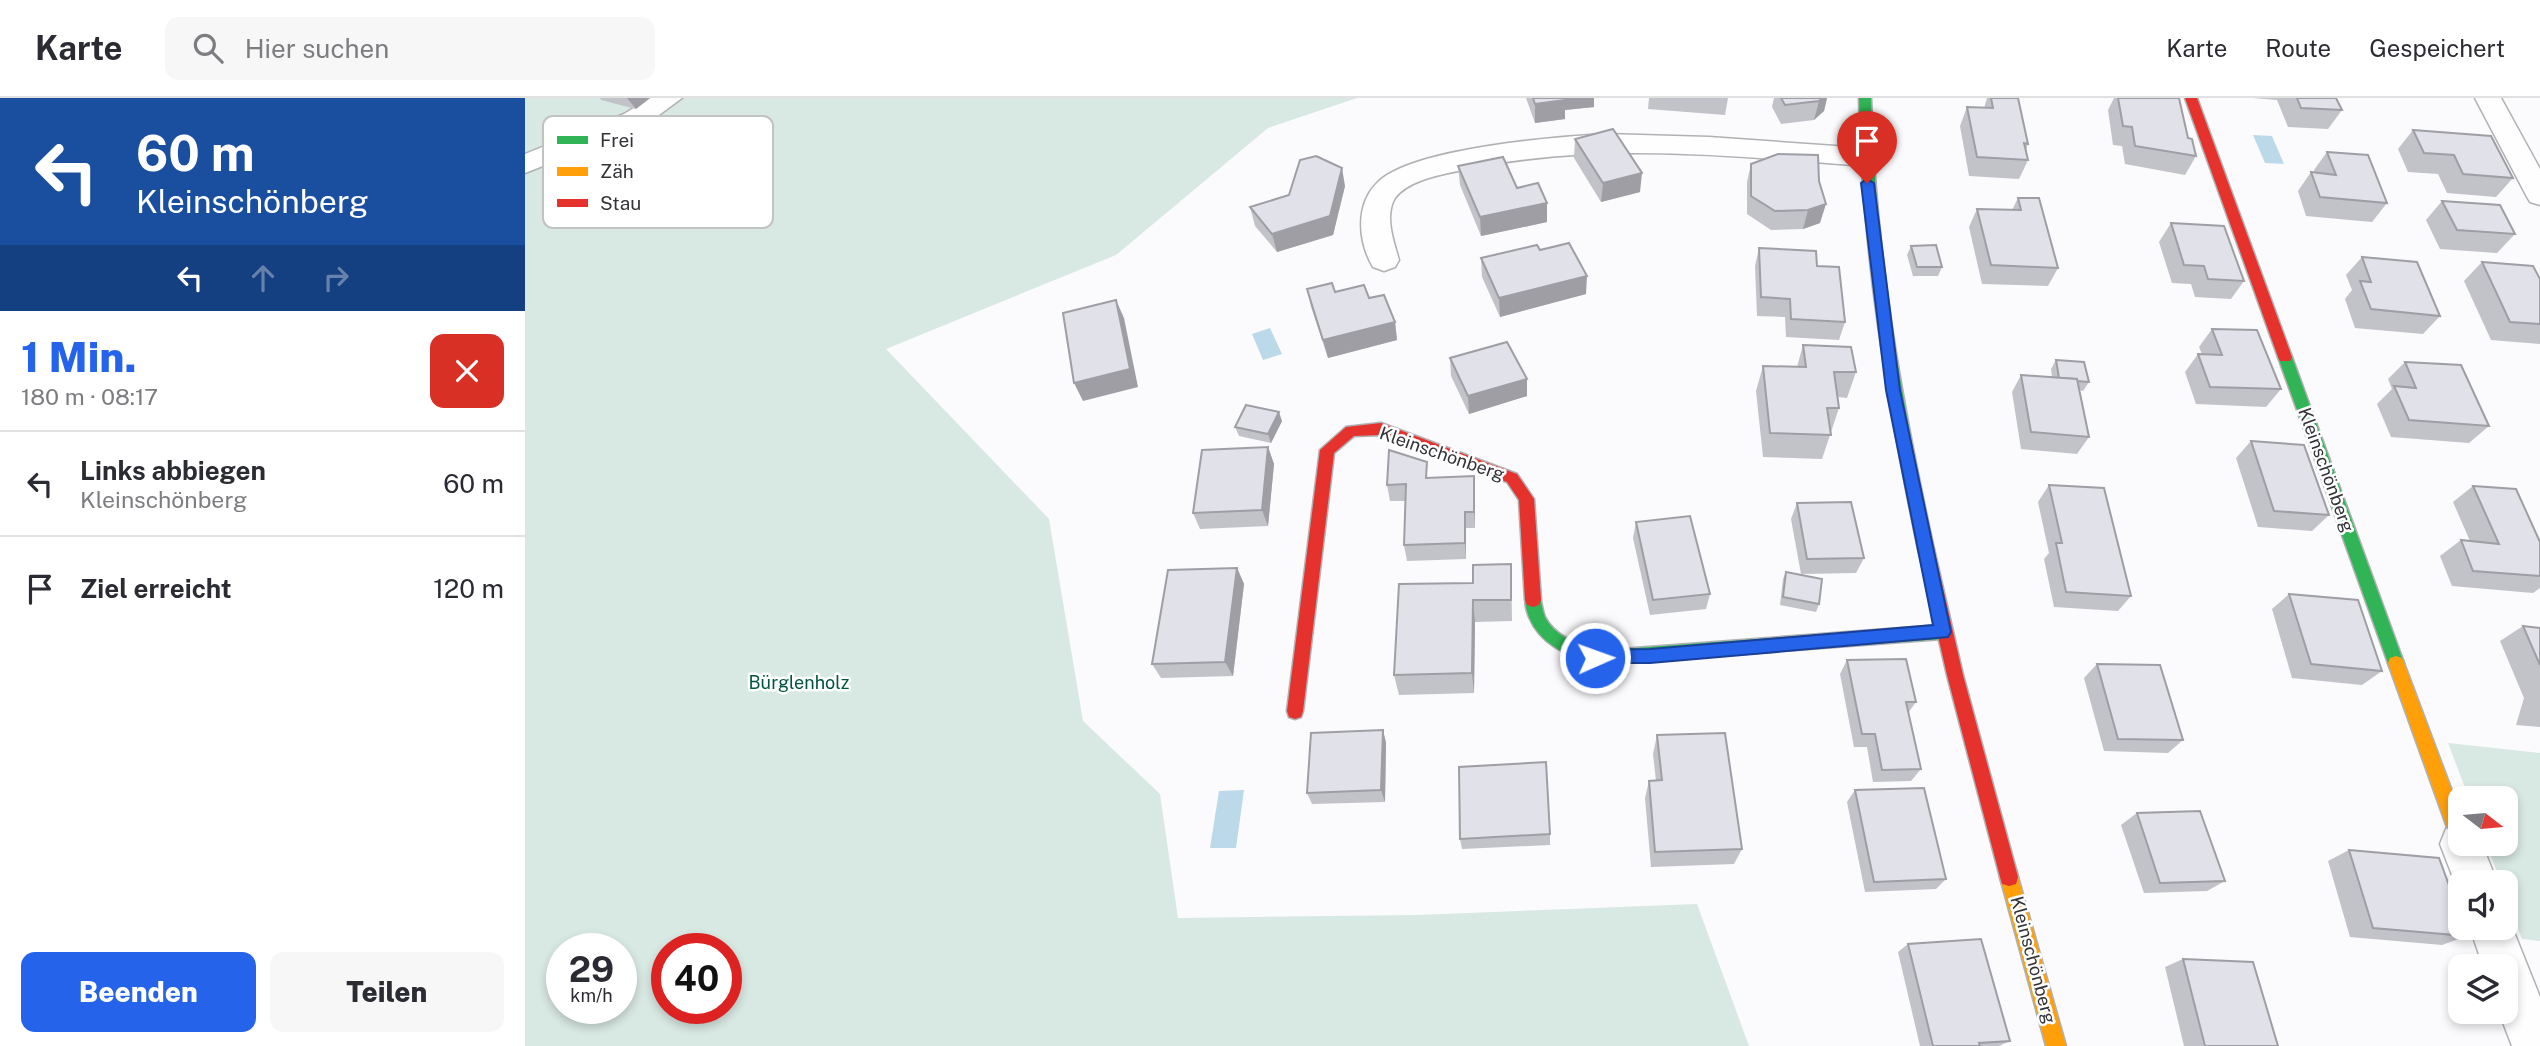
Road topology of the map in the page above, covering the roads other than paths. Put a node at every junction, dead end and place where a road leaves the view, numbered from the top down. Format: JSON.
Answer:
{"nodes":[{"id":1,"x":669,"y":98,"type":"edge"},
{"id":2,"x":1865,"y":98,"type":"edge"},
{"id":3,"x":2191,"y":98,"type":"edge"},
{"id":4,"x":2488,"y":98,"type":"edge"},
{"id":5,"x":640,"y":116,"type":"edge"},
{"id":6,"x":543,"y":157,"type":"edge"},
{"id":7,"x":1864,"y":157,"type":"junction"},
{"id":8,"x":525,"y":164,"type":"edge"},
{"id":9,"x":2540,"y":195,"type":"edge"},
{"id":10,"x":1384,"y":260,"type":"dead end"},
{"id":11,"x":1942,"y":632,"type":"junction"},
{"id":12,"x":1295,"y":710,"type":"dead end"},
{"id":13,"x":2448,"y":806,"type":"edge"},
{"id":14,"x":2518,"y":999,"type":"edge"},
{"id":15,"x":2056,"y":1046,"type":"edge"},
{"id":16,"x":2535,"y":1046,"type":"edge"}],
"edges":[{"from":1,"to":5,"type":"street"},
{"from":2,"to":7,"type":"street","name":"Kleinschönberg"},
{"from":3,"to":13,"type":"street","name":"Kleinschönberg"},
{"from":4,"to":9,"type":"street"},
{"from":6,"to":8,"type":"street"},
{"from":7,"to":10,"type":"street"},
{"from":7,"to":11,"type":"street","name":"Kleinschönberg"},
{"from":11,"to":12,"type":"street","name":"Kleinschönberg"},
{"from":11,"to":15,"type":"street","name":"Kleinschönberg"},
{"from":14,"to":16,"type":"street"}]}
